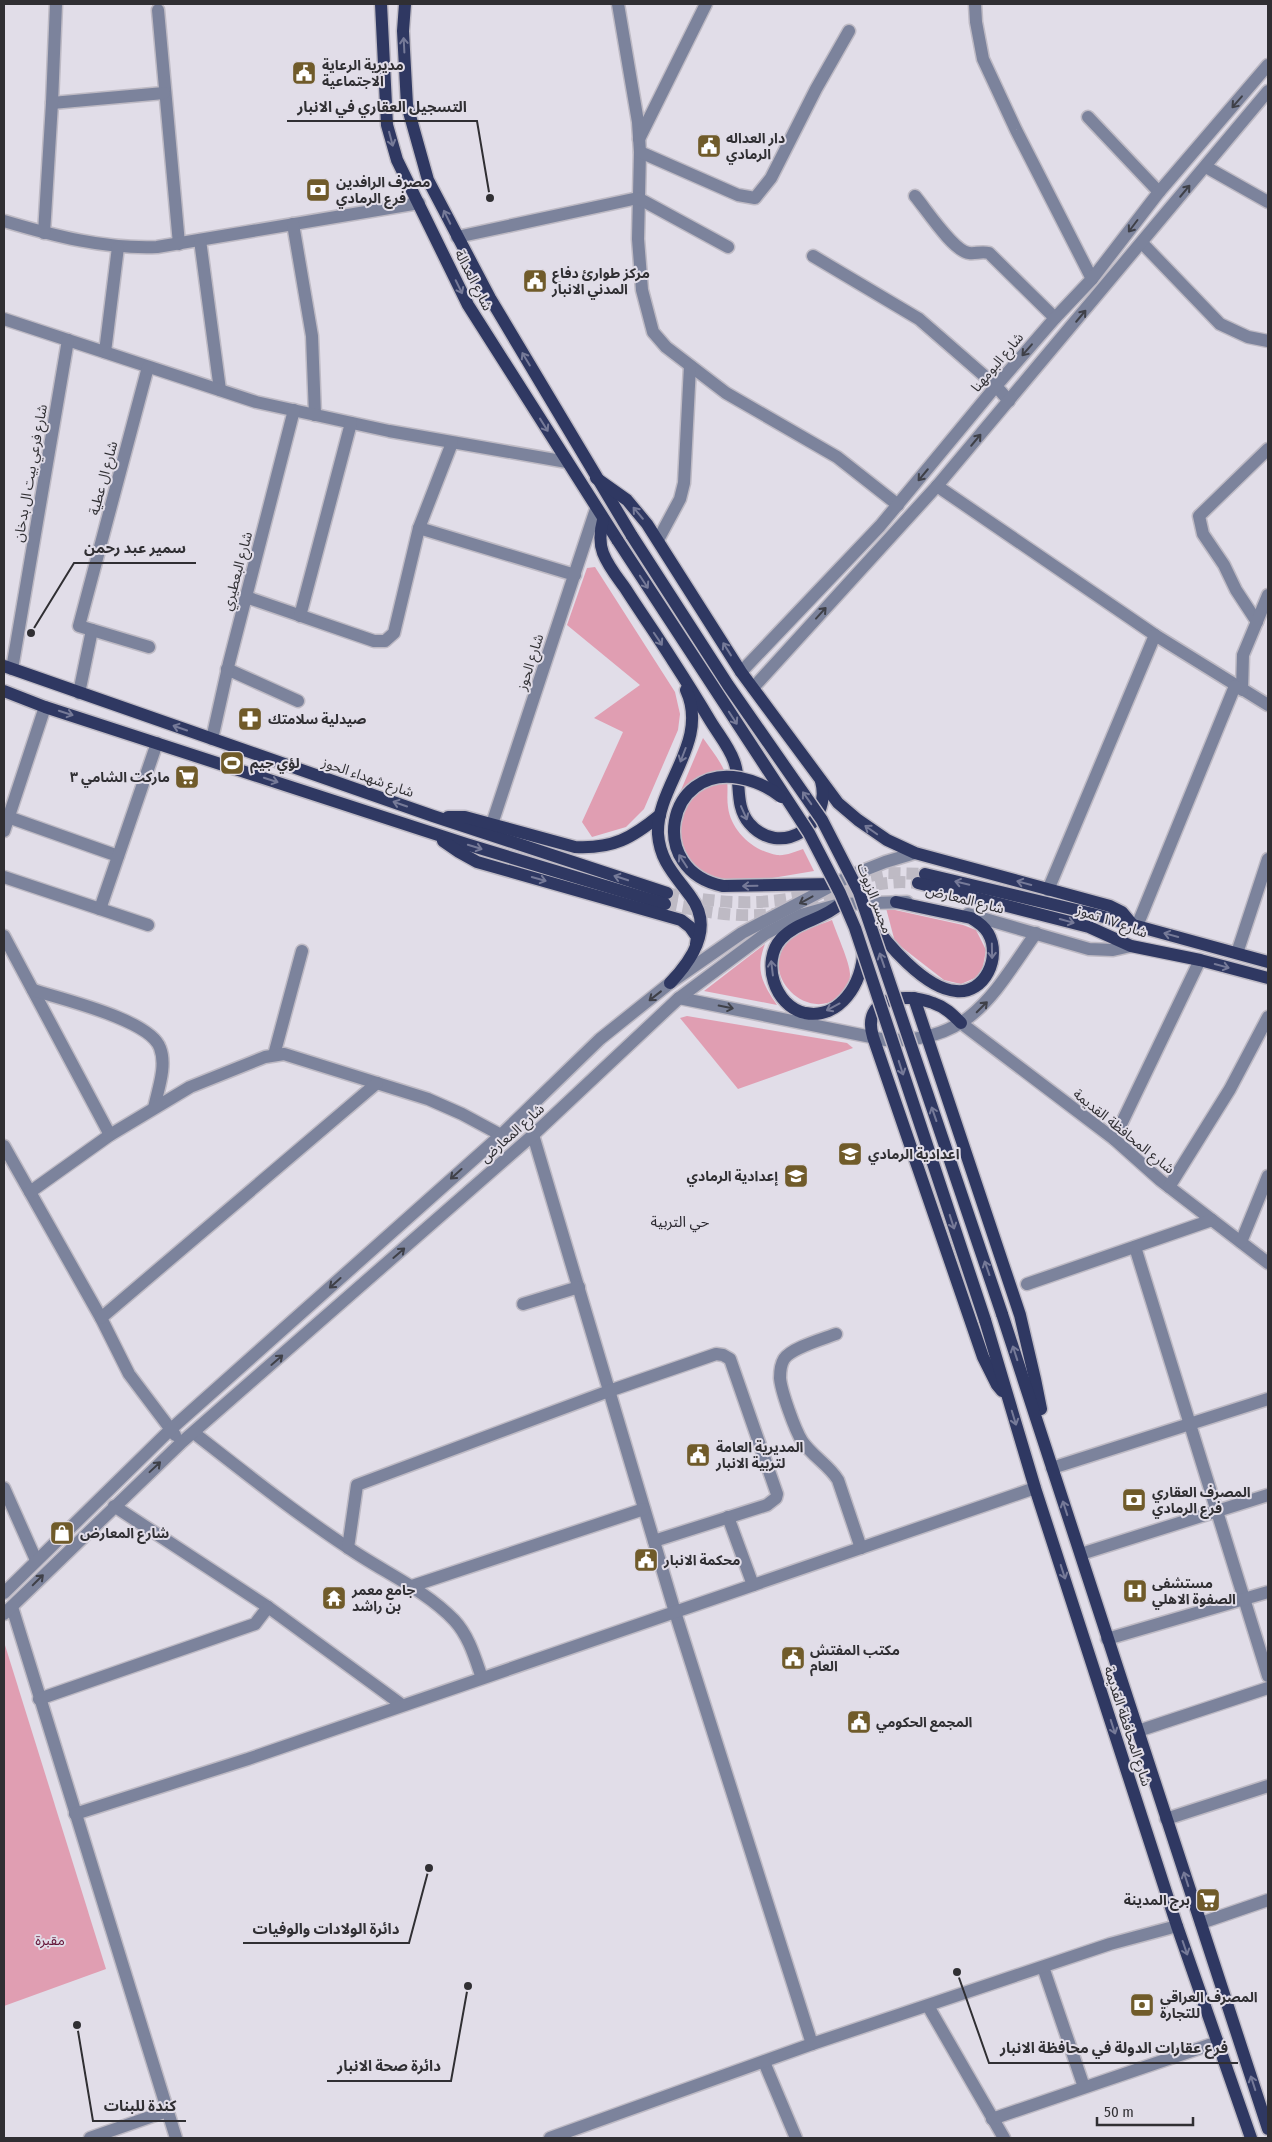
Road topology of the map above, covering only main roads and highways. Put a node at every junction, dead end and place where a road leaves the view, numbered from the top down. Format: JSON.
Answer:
{"nodes":[{"id":1,"x":381,"y":4,"type":"edge"},
{"id":2,"x":405,"y":4,"type":"edge"},
{"id":3,"x":596,"y":478,"type":"junction"},
{"id":4,"x":600,"y":514,"type":"junction"},
{"id":5,"x":632,"y":536,"type":"joint"},
{"id":6,"x":672,"y":660,"type":"junction"},
{"id":7,"x":8,"y":668,"type":"edge"},
{"id":8,"x":4,"y":691,"type":"edge"},
{"id":9,"x":227,"y":744,"type":"junction"},
{"id":10,"x":221,"y":763,"type":"junction"},
{"id":11,"x":821,"y":780,"type":"junction"},
{"id":12,"x":791,"y":806,"type":"junction"},
{"id":13,"x":660,"y":815,"type":"junction"},
{"id":14,"x":434,"y":816,"type":"junction"},
{"id":15,"x":431,"y":832,"type":"junction"},
{"id":16,"x":834,"y":884,"type":"road end"},
{"id":17,"x":896,"y":902,"type":"road end"},
{"id":18,"x":840,"y":904,"type":"road end"},
{"id":19,"x":867,"y":914,"type":"junction"},
{"id":20,"x":1134,"y":925,"type":"junction"},
{"id":21,"x":863,"y":952,"type":"junction"},
{"id":22,"x":695,"y":953,"type":"junction"},
{"id":23,"x":1266,"y":961,"type":"edge"},
{"id":24,"x":1263,"y":977,"type":"edge"},
{"id":25,"x":670,"y":983,"type":"road end"},
{"id":26,"x":914,"y":998,"type":"junction"},
{"id":27,"x":961,"y":1023,"type":"road end"},
{"id":28,"x":1002,"y":1314,"type":"joint"},
{"id":29,"x":1007,"y":1397,"type":"junction"},
{"id":30,"x":1045,"y":1441,"type":"junction"},
{"id":31,"x":1268,"y":2129,"type":"edge"},
{"id":32,"x":1252,"y":2138,"type":"edge"}],
"edges":[{"from":1,"to":4,"type":"main road","name":"شارع العدالة","one_way":true},
{"from":3,"to":2,"type":"main road","name":"شارع العدالة","one_way":true},
{"from":3,"to":5,"type":"main road","name":"شارع العدالة"},
{"from":11,"to":3,"type":"main road","one_way":true},
{"from":4,"to":6,"type":"main road","one_way":true},
{"from":4,"to":12,"type":"main road","name":"شارع العدالة","one_way":true,"bridge":true},
{"from":19,"to":5,"type":"main road","name":"مجسر الزيوت","one_way":true,"bridge":true},
{"from":6,"to":11,"type":"main road","one_way":true},
{"from":6,"to":13,"type":"main road","one_way":true},
{"from":9,"to":7,"type":"main road","name":"شارع شهداء الحوز","one_way":true},
{"from":8,"to":10,"type":"main road","name":"شارع شهداء الحوز","one_way":true},
{"from":9,"to":10,"type":"main road"},
{"from":14,"to":9,"type":"main road","name":"شارع شهداء الحوز","one_way":true},
{"from":10,"to":15,"type":"main road","name":"شارع شهداء الحوز","one_way":true},
{"from":20,"to":11,"type":"main road","one_way":true},
{"from":16,"to":12,"type":"main road","one_way":true,"bridge":true},
{"from":12,"to":21,"type":"main road","bridge":true},
{"from":13,"to":14,"type":"main road"},
{"from":13,"to":22,"type":"main road"},
{"from":15,"to":14,"type":"main road","name":"شارع شهداء الحوز","one_way":true},
{"from":15,"to":22,"type":"main road","one_way":true},
{"from":17,"to":19,"type":"main road","one_way":true},
{"from":21,"to":18,"type":"main road","one_way":true},
{"from":28,"to":19,"type":"main road","name":"مجسر الزيوت","one_way":true,"bridge":true},
{"from":23,"to":20,"type":"main road","name":"شارع ١٧ تموز","one_way":true},
{"from":20,"to":24,"type":"main road","name":"شارع ١٧ تموز","one_way":true},
{"from":21,"to":29,"type":"main road","name":"شارع المحافظة القديمة","one_way":true,"bridge":true},
{"from":22,"to":25,"type":"main road"},
{"from":23,"to":24,"type":"main road"},
{"from":26,"to":27,"type":"main road"},
{"from":26,"to":29,"type":"main road"},
{"from":26,"to":30,"type":"main road"},
{"from":30,"to":28,"type":"main road","name":"شارع المحافظة القديمة","one_way":true},
{"from":29,"to":32,"type":"main road","name":"شارع المحافظة القديمة","one_way":true},
{"from":31,"to":30,"type":"main road","name":"شارع المحافظة القديمة","one_way":true}]}
